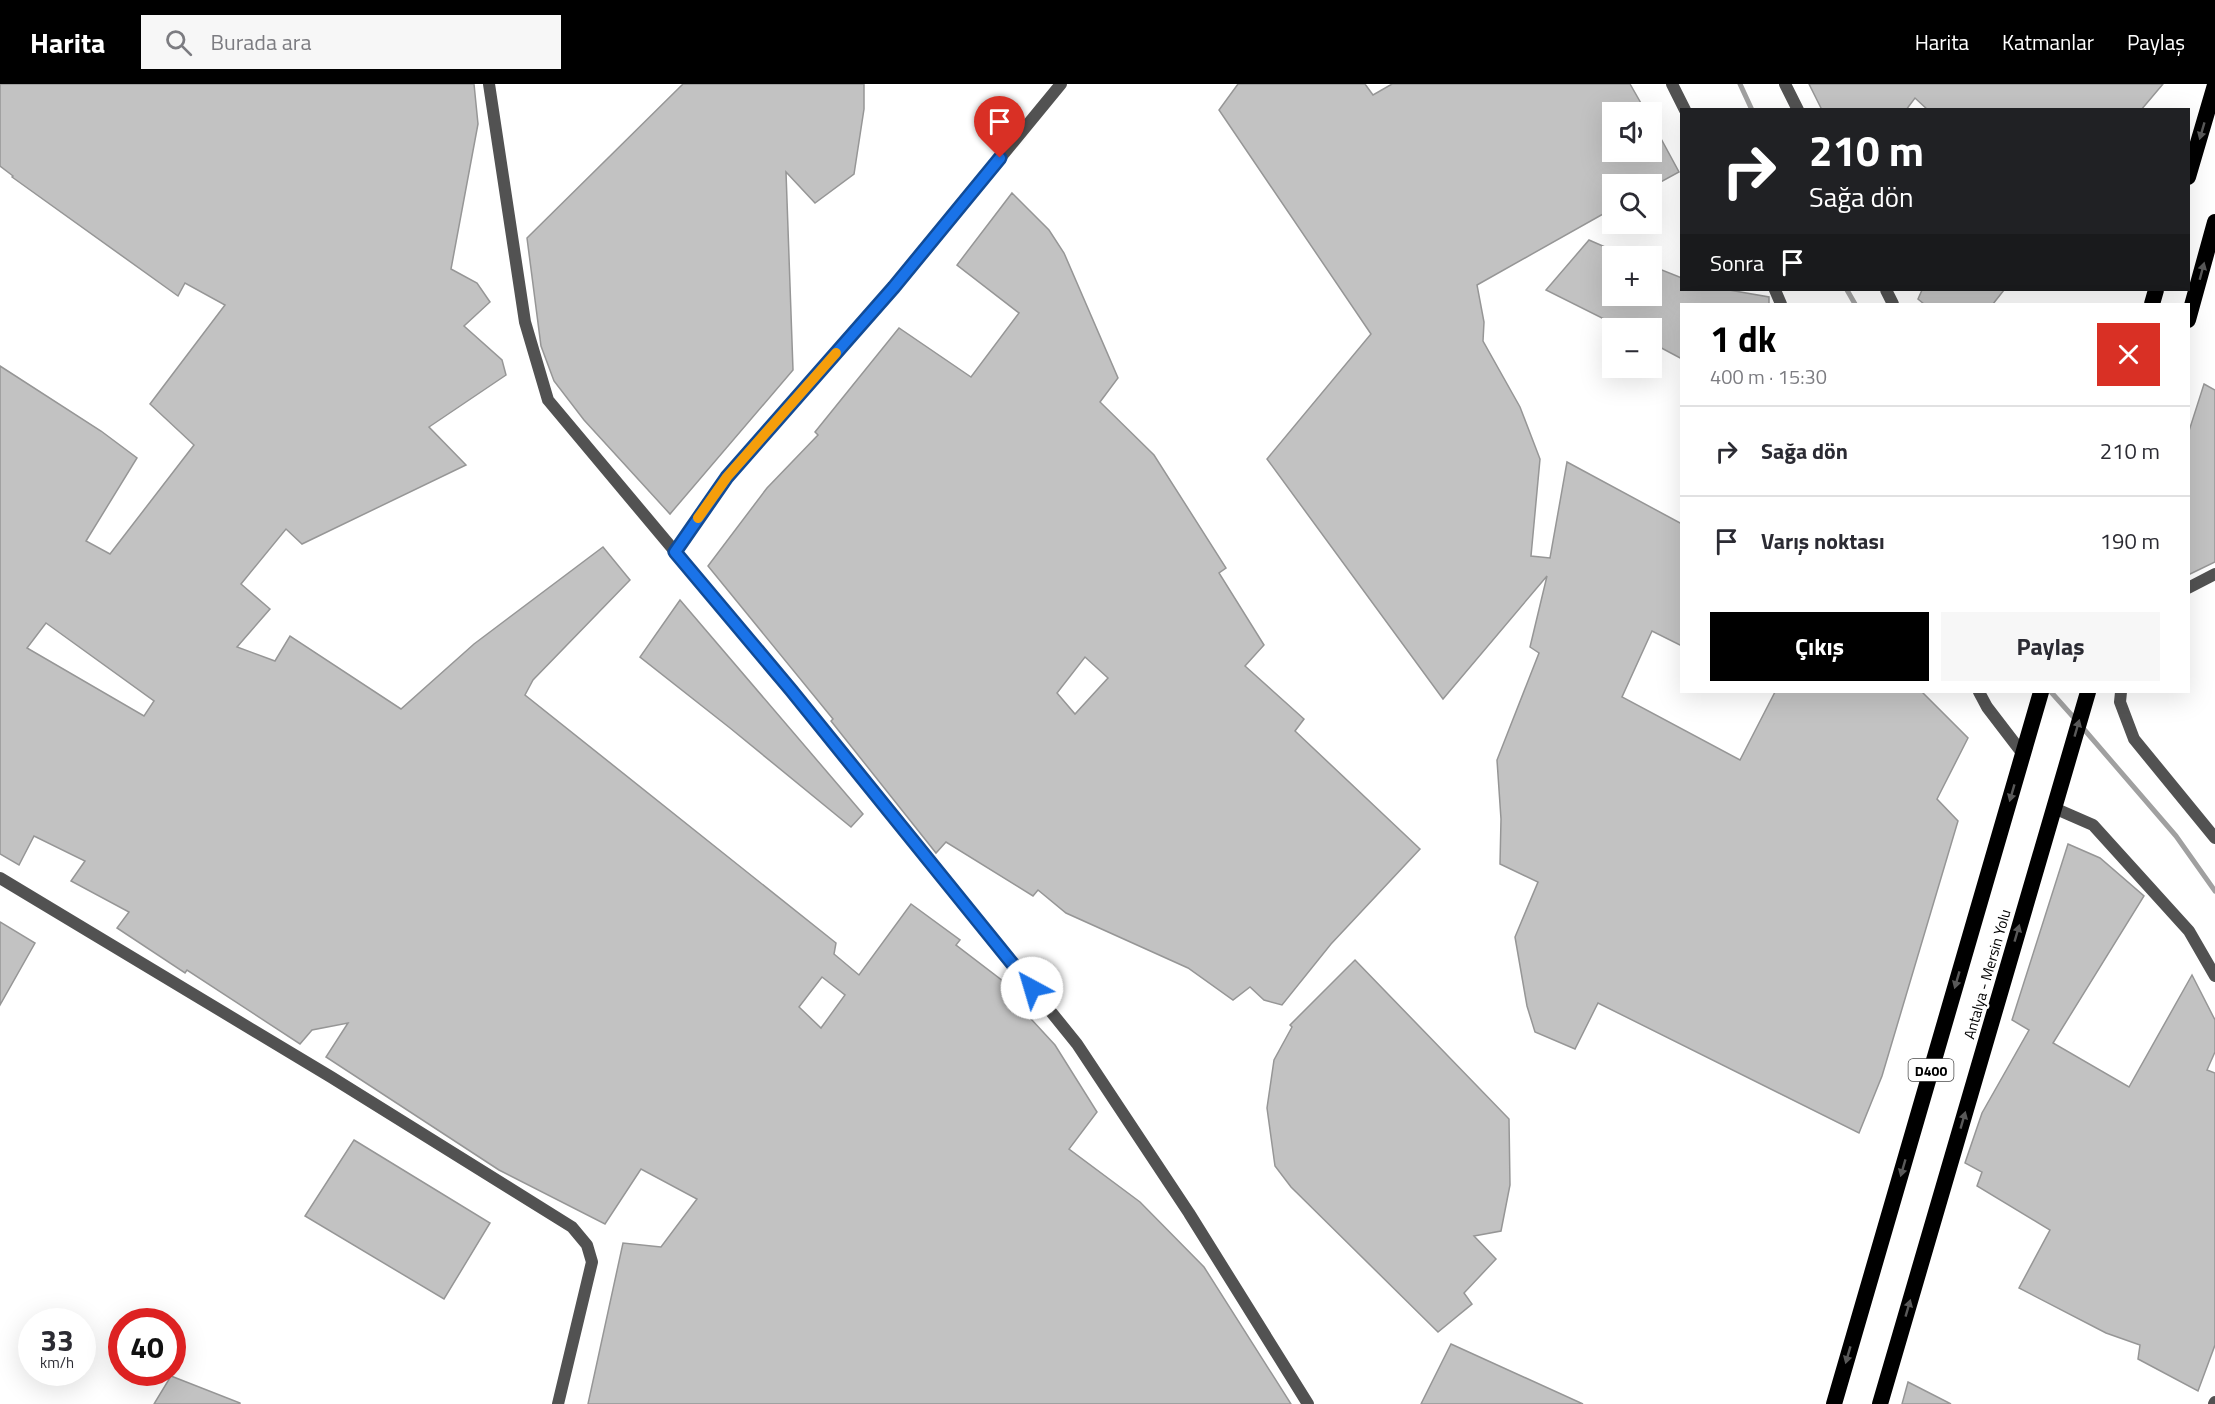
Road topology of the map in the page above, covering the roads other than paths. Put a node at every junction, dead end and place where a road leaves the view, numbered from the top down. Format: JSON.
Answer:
{"nodes":[{"id":1,"x":489,"y":84,"type":"edge"},
{"id":2,"x":1061,"y":84,"type":"edge"},
{"id":3,"x":1672,"y":84,"type":"edge"},
{"id":4,"x":1785,"y":84,"type":"edge"},
{"id":5,"x":2215,"y":85,"type":"edge"},
{"id":6,"x":1684,"y":108,"type":"edge"},
{"id":7,"x":1797,"y":108,"type":"edge"},
{"id":8,"x":2190,"y":170,"type":"edge"},
{"id":9,"x":2215,"y":222,"type":"edge"},
{"id":10,"x":2190,"y":313,"type":"edge"},
{"id":11,"x":675,"y":552,"type":"junction"},
{"id":12,"x":2215,"y":574,"type":"edge"},
{"id":13,"x":2190,"y":587,"type":"edge"},
{"id":14,"x":1980,"y":693,"type":"edge"},
{"id":15,"x":2041,"y":693,"type":"edge"},
{"id":16,"x":2088,"y":693,"type":"edge"},
{"id":17,"x":2121,"y":693,"type":"edge"},
{"id":18,"x":2023,"y":754,"type":"junction"},
{"id":19,"x":2054,"y":808,"type":"junction"},
{"id":20,"x":2215,"y":838,"type":"edge"},
{"id":21,"x":0,"y":878,"type":"edge"},
{"id":22,"x":2215,"y":976,"type":"edge"},
{"id":23,"x":558,"y":1404,"type":"edge"},
{"id":24,"x":1308,"y":1404,"type":"edge"},
{"id":25,"x":1834,"y":1404,"type":"edge"},
{"id":26,"x":1880,"y":1404,"type":"edge"}],
"edges":[{"from":1,"to":11,"type":"street"},
{"from":2,"to":11,"type":"street"},
{"from":3,"to":6,"type":"street"},
{"from":4,"to":7,"type":"street"},
{"from":5,"to":8,"type":"highway","one_way":true},
{"from":10,"to":9,"type":"highway","one_way":true},
{"from":11,"to":24,"type":"street"},
{"from":12,"to":13,"type":"street"},
{"from":14,"to":18,"type":"street"},
{"from":15,"to":18,"type":"highway","name":"Antalya - Mersin Yolu","number":"D400"},
{"from":19,"to":16,"type":"highway","name":"Antalya - Mersin Yolu","number":"D400","one_way":true},
{"from":17,"to":20,"type":"street"},
{"from":18,"to":25,"type":"highway","name":"Antalya - Mersin Yolu","number":"D400","one_way":true},
{"from":19,"to":22,"type":"street"},
{"from":26,"to":19,"type":"highway","name":"Antalya - Mersin Yolu","number":"D400","one_way":true},
{"from":21,"to":23,"type":"street"}]}
